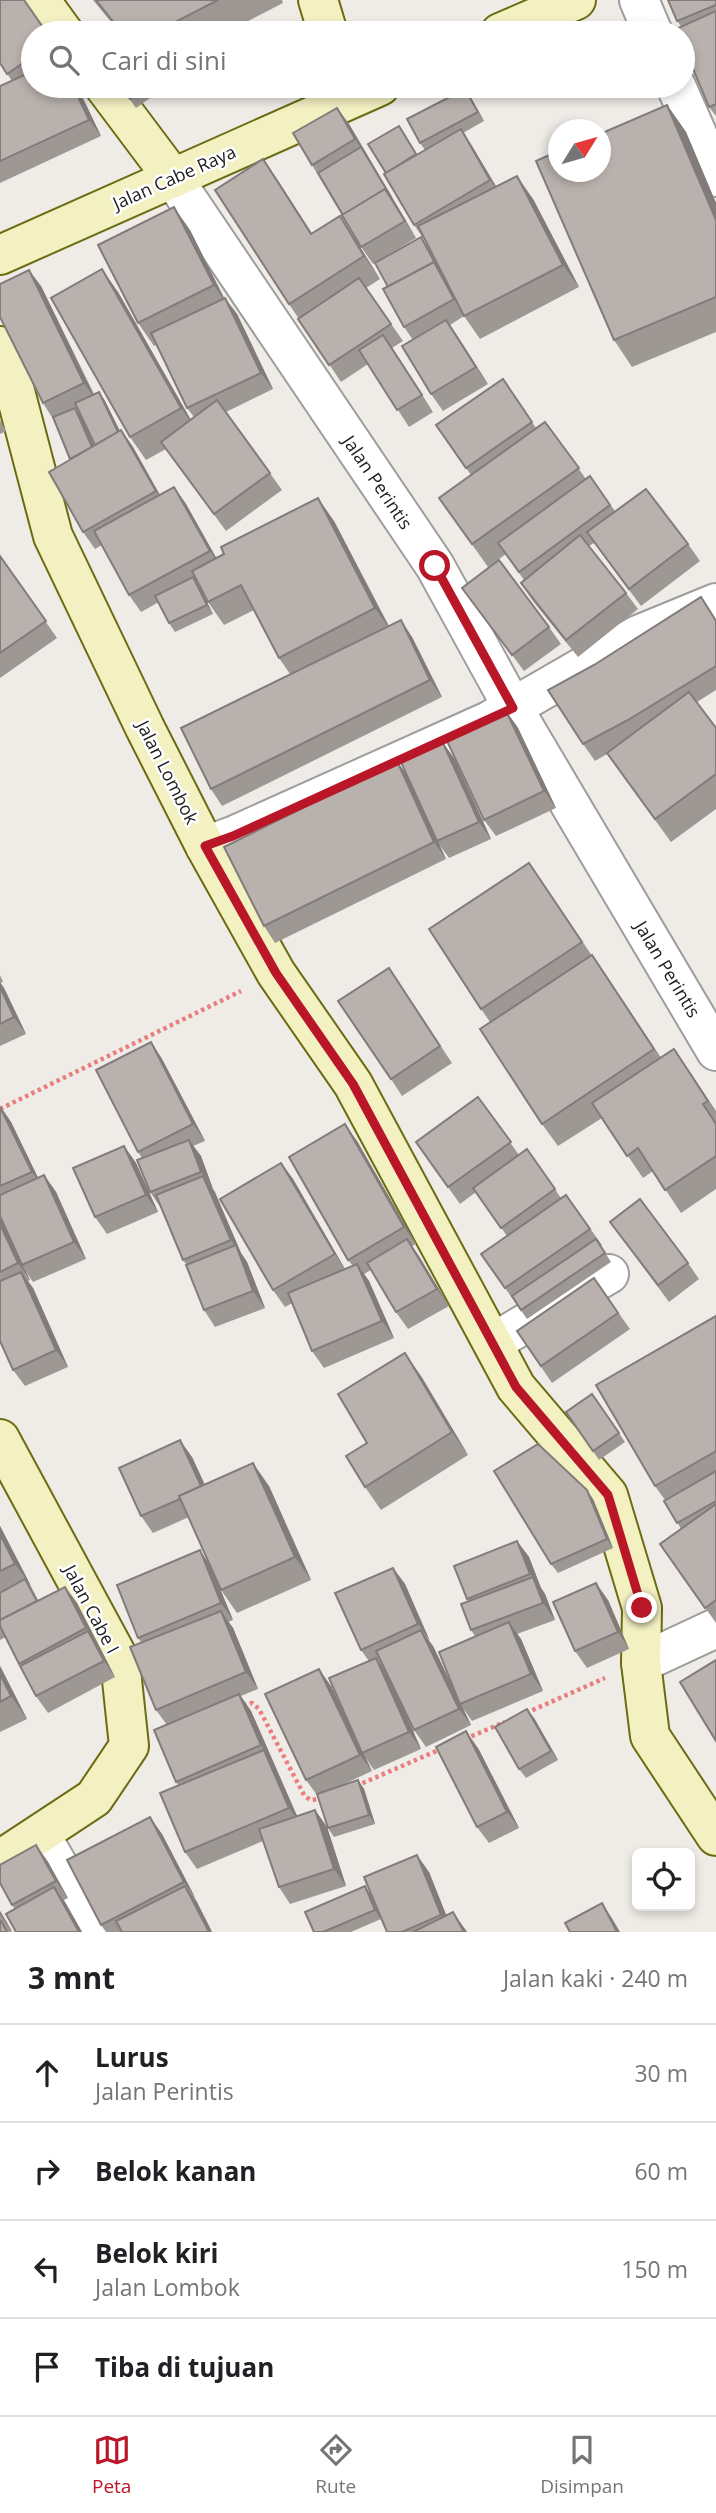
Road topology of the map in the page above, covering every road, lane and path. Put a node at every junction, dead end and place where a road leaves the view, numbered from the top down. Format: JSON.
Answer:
{"nodes":[{"id":1,"x":40,"y":0,"type":"edge"},
{"id":2,"x":318,"y":0,"type":"edge"},
{"id":3,"x":576,"y":0,"type":"edge"},
{"id":4,"x":639,"y":0,"type":"edge"},
{"id":5,"x":55,"y":21,"type":"edge"},
{"id":6,"x":324,"y":21,"type":"edge"},
{"id":7,"x":528,"y":21,"type":"edge"},
{"id":8,"x":648,"y":21,"type":"edge"},
{"id":9,"x":113,"y":98,"type":"edge"},
{"id":10,"x":340,"y":98,"type":"edge"},
{"id":11,"x":681,"y":98,"type":"edge"},
{"id":12,"x":716,"y":177,"type":"edge"},
{"id":13,"x":173,"y":178,"type":"junction"},
{"id":14,"x":0,"y":255,"type":"edge"},
{"id":15,"x":0,"y":346,"type":"edge"},
{"id":16,"x":716,"y":603,"type":"edge"},
{"id":17,"x":513,"y":708,"type":"junction"},
{"id":18,"x":205,"y":846,"type":"junction"},
{"id":19,"x":276,"y":973,"type":"junction"},
{"id":20,"x":716,"y":1051,"type":"edge"},
{"id":21,"x":0,"y":1109,"type":"edge"},
{"id":22,"x":609,"y":1274,"type":"dead end"},
{"id":23,"x":494,"y":1342,"type":"junction"},
{"id":24,"x":0,"y":1439,"type":"edge"},
{"id":25,"x":716,"y":1628,"type":"edge"},
{"id":26,"x":641,"y":1663,"type":"junction"},
{"id":27,"x":234,"y":1708,"type":"edge"},
{"id":28,"x":464,"y":1740,"type":"edge"},
{"id":29,"x":451,"y":1745,"type":"edge"},
{"id":30,"x":352,"y":1788,"type":"edge"},
{"id":31,"x":330,"y":1796,"type":"edge"},
{"id":32,"x":40,"y":1834,"type":"junction"},
{"id":33,"x":716,"y":1836,"type":"edge"},
{"id":34,"x":0,"y":1860,"type":"edge"},
{"id":35,"x":96,"y":1932,"type":"edge"}],
"edges":[{"from":1,"to":5,"type":"street"},
{"from":2,"to":6,"type":"street"},
{"from":3,"to":7,"type":"street"},
{"from":4,"to":8,"type":"street"},
{"from":9,"to":13,"type":"street"},
{"from":10,"to":13,"type":"street","name":"Jalan Cabe Raya"},
{"from":11,"to":12,"type":"street"},
{"from":13,"to":14,"type":"street","name":"Jalan Cabe Raya"},
{"from":13,"to":17,"type":"street","name":"Jalan Perintis"},
{"from":15,"to":18,"type":"street","name":"Jalan Lombok"},
{"from":16,"to":17,"type":"street"},
{"from":17,"to":18,"type":"street"},
{"from":17,"to":20,"type":"street","name":"Jalan Perintis"},
{"from":18,"to":19,"type":"street","name":"Jalan Lombok"},
{"from":19,"to":21,"type":"path"},
{"from":19,"to":23,"type":"street","name":"Jalan Lombok"},
{"from":22,"to":23,"type":"street"},
{"from":23,"to":26,"type":"street","name":"Jalan Lombok"},
{"from":24,"to":32,"type":"street","name":"Jalan Cabe I"},
{"from":25,"to":26,"type":"street"},
{"from":26,"to":28,"type":"path"},
{"from":26,"to":33,"type":"street","name":"Jalan Lombok"},
{"from":27,"to":31,"type":"path"},
{"from":29,"to":30,"type":"path"},
{"from":32,"to":34,"type":"street","name":"Jalan Cabe I"},
{"from":32,"to":35,"type":"street"}]}
